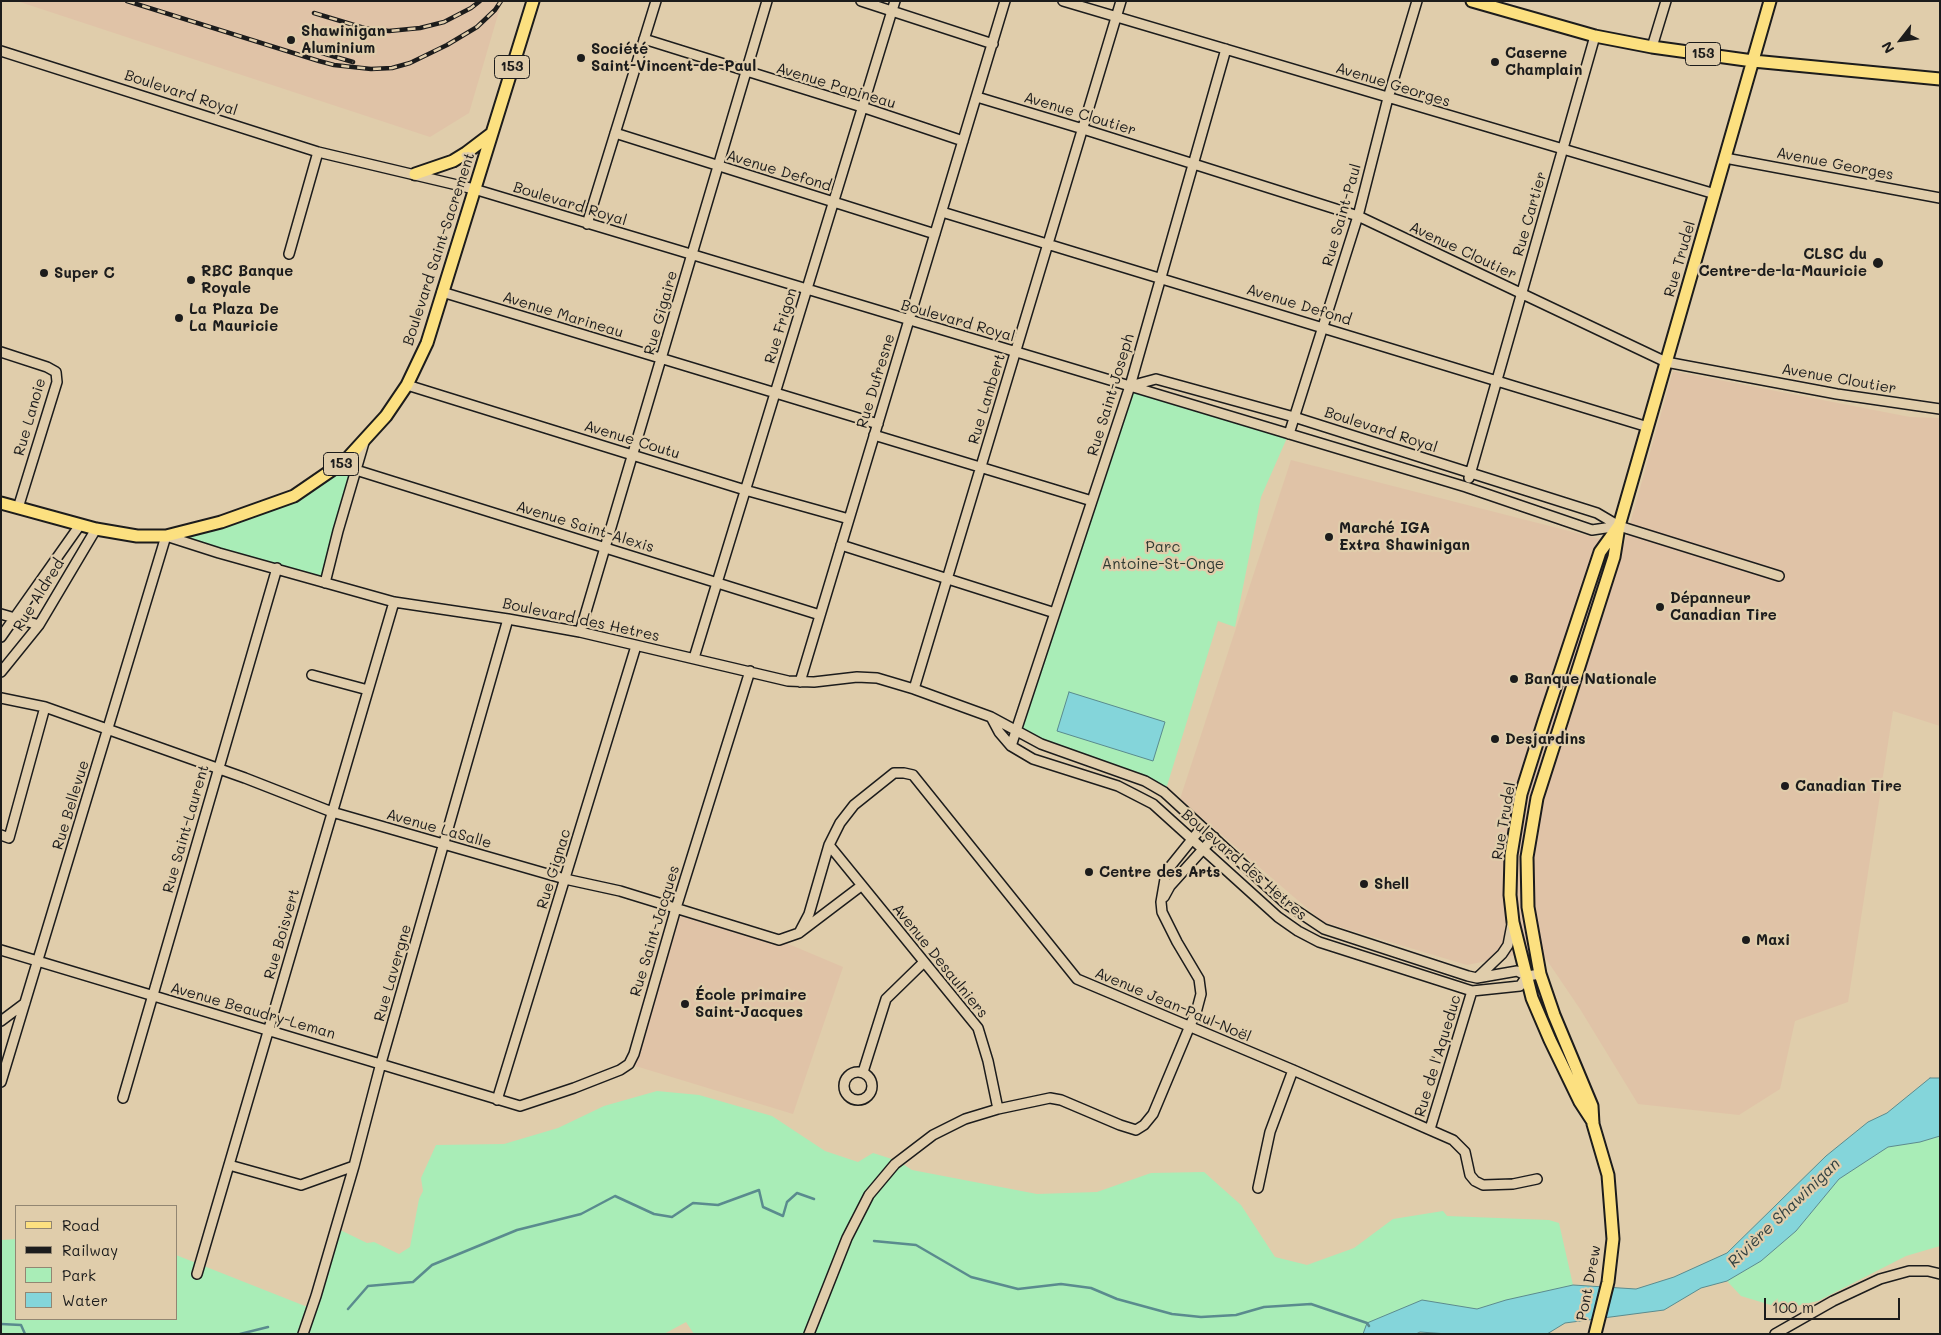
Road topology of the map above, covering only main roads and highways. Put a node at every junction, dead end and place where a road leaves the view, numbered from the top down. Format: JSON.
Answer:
{"nodes":[{"id":1,"x":533,"y":1,"type":"edge"},
{"id":2,"x":1472,"y":1,"type":"edge"},
{"id":3,"x":1770,"y":1,"type":"edge"},
{"id":4,"x":1753,"y":61,"type":"junction"},
{"id":5,"x":1940,"y":79,"type":"edge"},
{"id":6,"x":492,"y":132,"type":"junction"},
{"id":7,"x":415,"y":174,"type":"road end"},
{"id":8,"x":1,"y":502,"type":"edge"},
{"id":9,"x":1619,"y":526,"type":"junction"},
{"id":10,"x":1593,"y":1124,"type":"junction"},
{"id":11,"x":1613,"y":1238,"type":"joint"},
{"id":12,"x":1594,"y":1334,"type":"edge"}],
"edges":[{"from":1,"to":6,"type":"main road","name":"Boulevard Saint-Sacrement","number":"153"},
{"from":2,"to":4,"type":"main road","number":"153"},
{"from":3,"to":4,"type":"main road","name":"Rue Trudel"},
{"from":4,"to":5,"type":"main road","number":"153"},
{"from":4,"to":9,"type":"main road","name":"Rue Trudel"},
{"from":6,"to":7,"type":"main road"},
{"from":6,"to":8,"type":"main road","name":"Boulevard Saint-Sacrement","number":"153"},
{"from":9,"to":10,"type":"main road","name":"Rue Trudel"},
{"from":9,"to":10,"type":"main road","name":"Rue Trudel"},
{"from":10,"to":11,"type":"main road","name":"Rue Trudel"},
{"from":11,"to":12,"type":"main road","name":"Pont Drew"}]}
